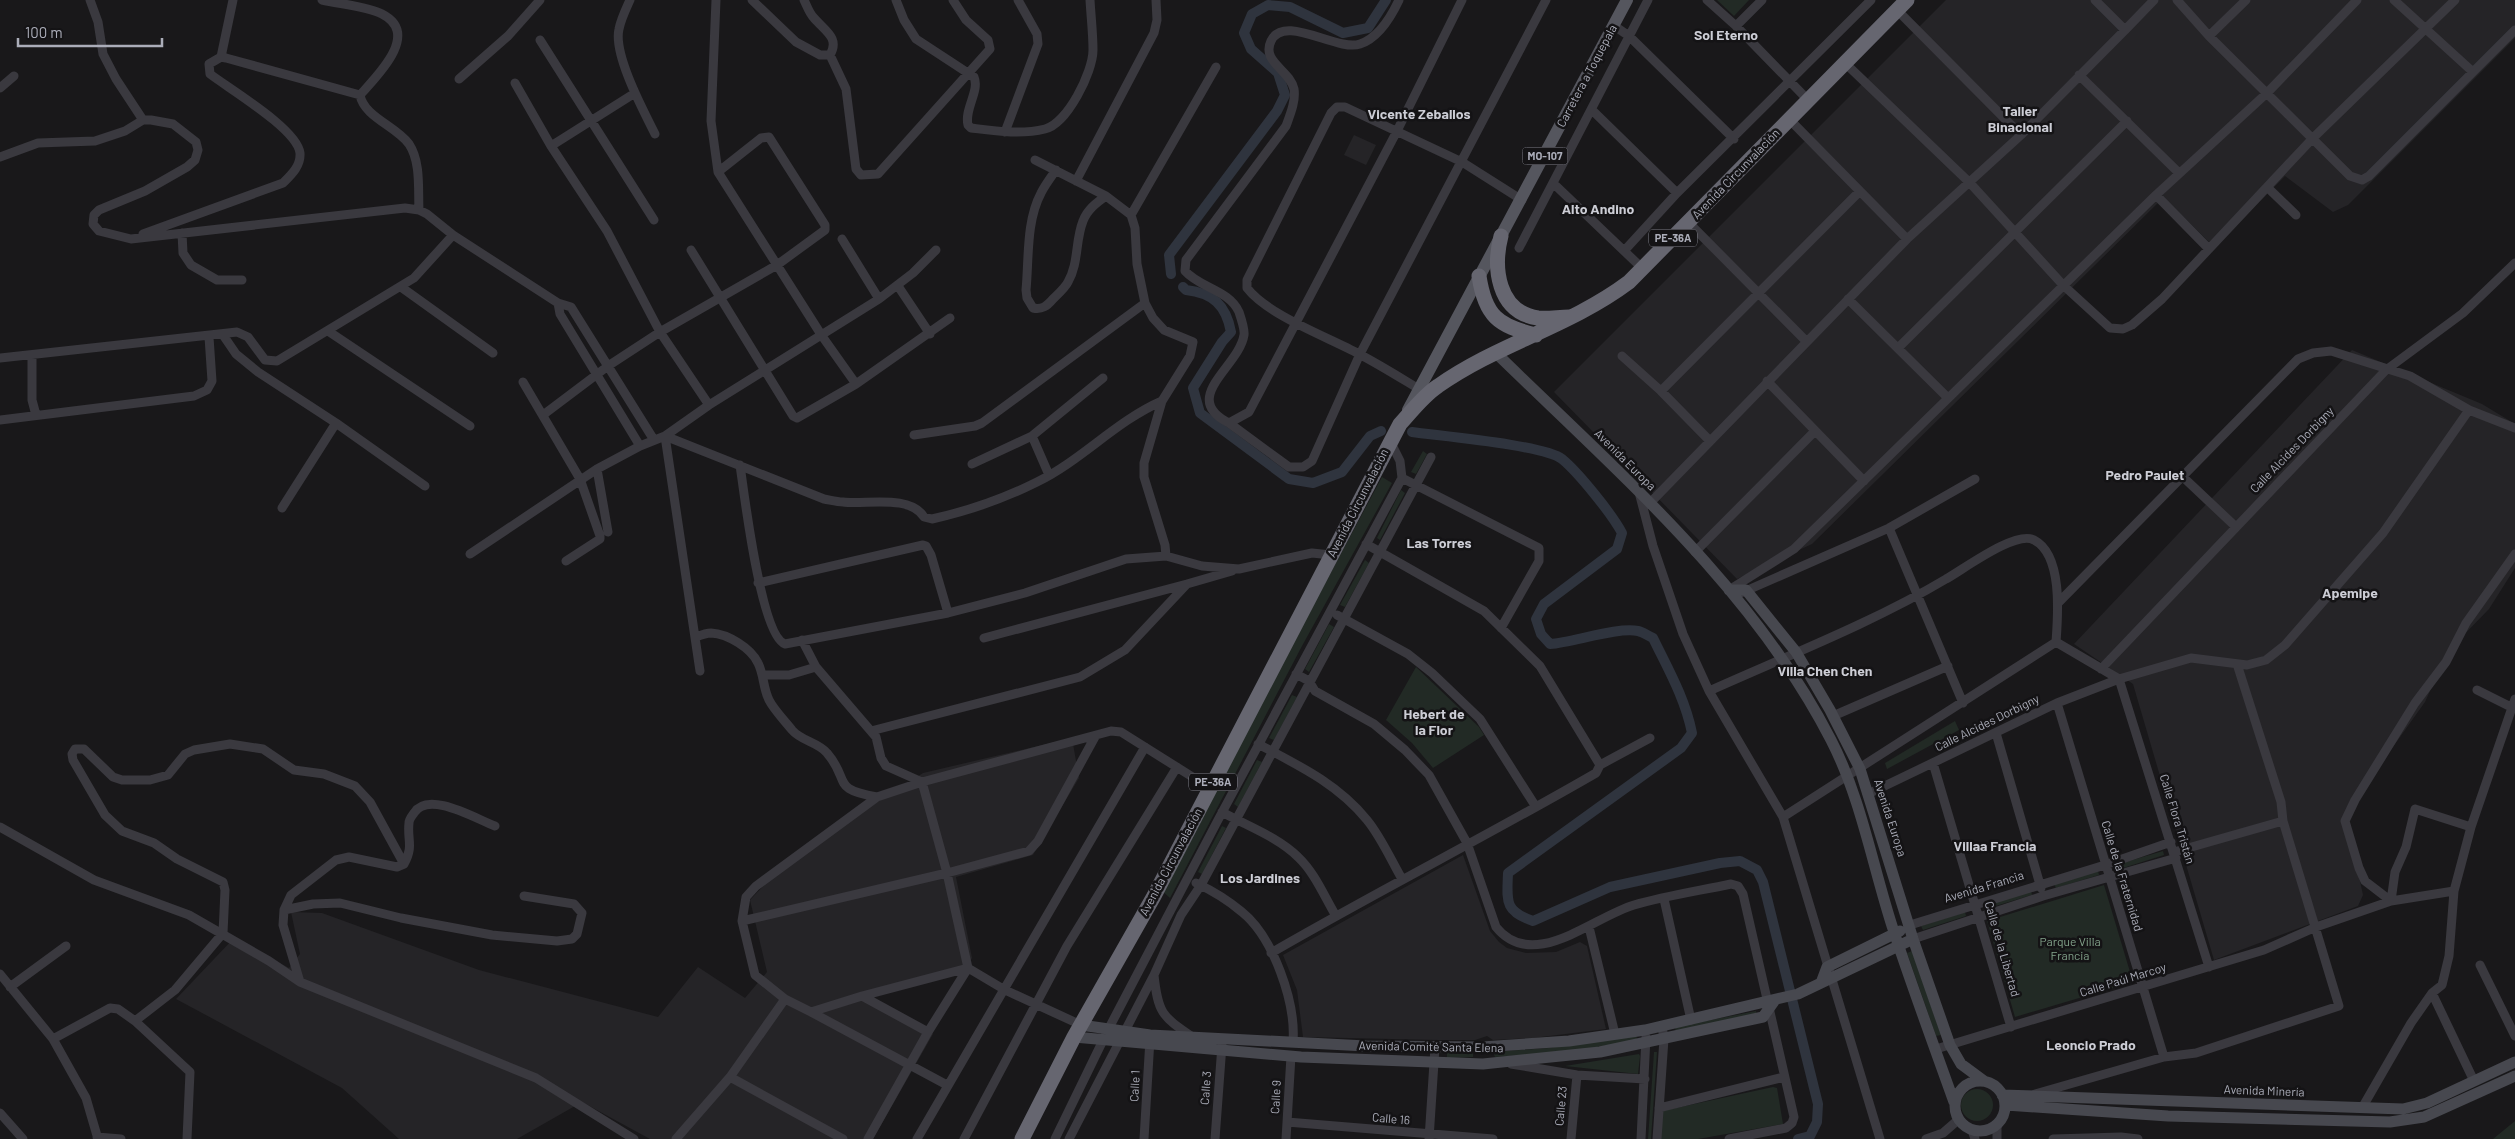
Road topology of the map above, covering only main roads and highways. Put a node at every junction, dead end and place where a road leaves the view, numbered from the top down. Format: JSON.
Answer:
{"nodes":[{"id":1,"x":1627,"y":0,"type":"edge"},
{"id":2,"x":1902,"y":5,"type":"edge"},
{"id":3,"x":1502,"y":236,"type":"junction"},
{"id":4,"x":1480,"y":276,"type":"junction"},
{"id":5,"x":1461,"y":310,"type":"joint"},
{"id":6,"x":1573,"y":317,"type":"junction"},
{"id":7,"x":1536,"y":335,"type":"junction"},
{"id":8,"x":1497,"y":354,"type":"junction"},
{"id":9,"x":1400,"y":424,"type":"junction"},
{"id":10,"x":1732,"y":594,"type":"junction"},
{"id":11,"x":1910,"y":925,"type":"junction"},
{"id":12,"x":1895,"y":934,"type":"junction"},
{"id":13,"x":1914,"y":939,"type":"junction"},
{"id":14,"x":1900,"y":946,"type":"junction"},
{"id":15,"x":1826,"y":981,"type":"junction"},
{"id":16,"x":1774,"y":1002,"type":"junction"},
{"id":17,"x":1078,"y":1031,"type":"junction"},
{"id":18,"x":1150,"y":1040,"type":"junction"},
{"id":19,"x":2515,"y":1062,"type":"edge"},
{"id":20,"x":2515,"y":1076,"type":"edge"},
{"id":21,"x":1984,"y":1081,"type":"junction"},
{"id":22,"x":2004,"y":1100,"type":"junction"},
{"id":23,"x":1954,"y":1102,"type":"junction"},
{"id":24,"x":1973,"y":1135,"type":"edge"},
{"id":25,"x":1022,"y":1139,"type":"edge"}],
"edges":[{"from":1,"to":3,"type":"main road","name":"Carretera a Toquepala","number":"MO-107"},
{"from":2,"to":6,"type":"highway","name":"Avenida Circunvalación","number":"PE-36A"},
{"from":3,"to":4,"type":"main road","name":"Carretera a Toquepala","number":"MO-107"},
{"from":3,"to":6,"type":"highway"},
{"from":4,"to":5,"type":"main road","name":"Carretera a Toquepala","number":"MO-107"},
{"from":4,"to":7,"type":"highway"},
{"from":5,"to":9,"type":"main road","name":"Avenida Circunvalación","number":"MO-107"},
{"from":6,"to":7,"type":"highway","name":"Avenida Circunvalación","number":"PE-36A"},
{"from":7,"to":8,"type":"highway","name":"Avenida Circunvalación","number":"PE-36A"},
{"from":8,"to":9,"type":"highway","name":"Avenida Circunvalación","number":"PE-36A"},
{"from":8,"to":10,"type":"main road","name":"Avenida Europa"},
{"from":9,"to":17,"type":"highway","name":"Avenida Circunvalación","number":"PE-36A"},
{"from":10,"to":11,"type":"main road","name":"Avenida Europa"},
{"from":10,"to":12,"type":"main road","name":"Avenida Europa"},
{"from":11,"to":12,"type":"main road","name":"Avenida Francia"},
{"from":11,"to":13,"type":"main road","name":"Avenida Europa"},
{"from":12,"to":14,"type":"main road","name":"Avenida Europa"},
{"from":12,"to":15,"type":"main road","name":"Avenida Francia"},
{"from":13,"to":14,"type":"main road"},
{"from":13,"to":21,"type":"main road","name":"Avenida Europa"},
{"from":14,"to":15,"type":"main road"},
{"from":14,"to":23,"type":"main road","name":"Avenida Europa"},
{"from":15,"to":16,"type":"main road"},
{"from":16,"to":18,"type":"main road"},
{"from":16,"to":18,"type":"main road","name":"Avenida Comité Santa Elena"},
{"from":17,"to":18,"type":"main road","name":"Avenida Comité Santa Elena"},
{"from":17,"to":18,"type":"main road"},
{"from":17,"to":25,"type":"highway","name":"Avenida Circunvalación","number":"PE-36A"},
{"from":19,"to":22,"type":"main road","name":"Avenida Minería"},
{"from":20,"to":22,"type":"main road"},
{"from":21,"to":22,"type":"main road"},
{"from":21,"to":23,"type":"main road"},
{"from":22,"to":24,"type":"main road"},
{"from":23,"to":24,"type":"main road"}]}
